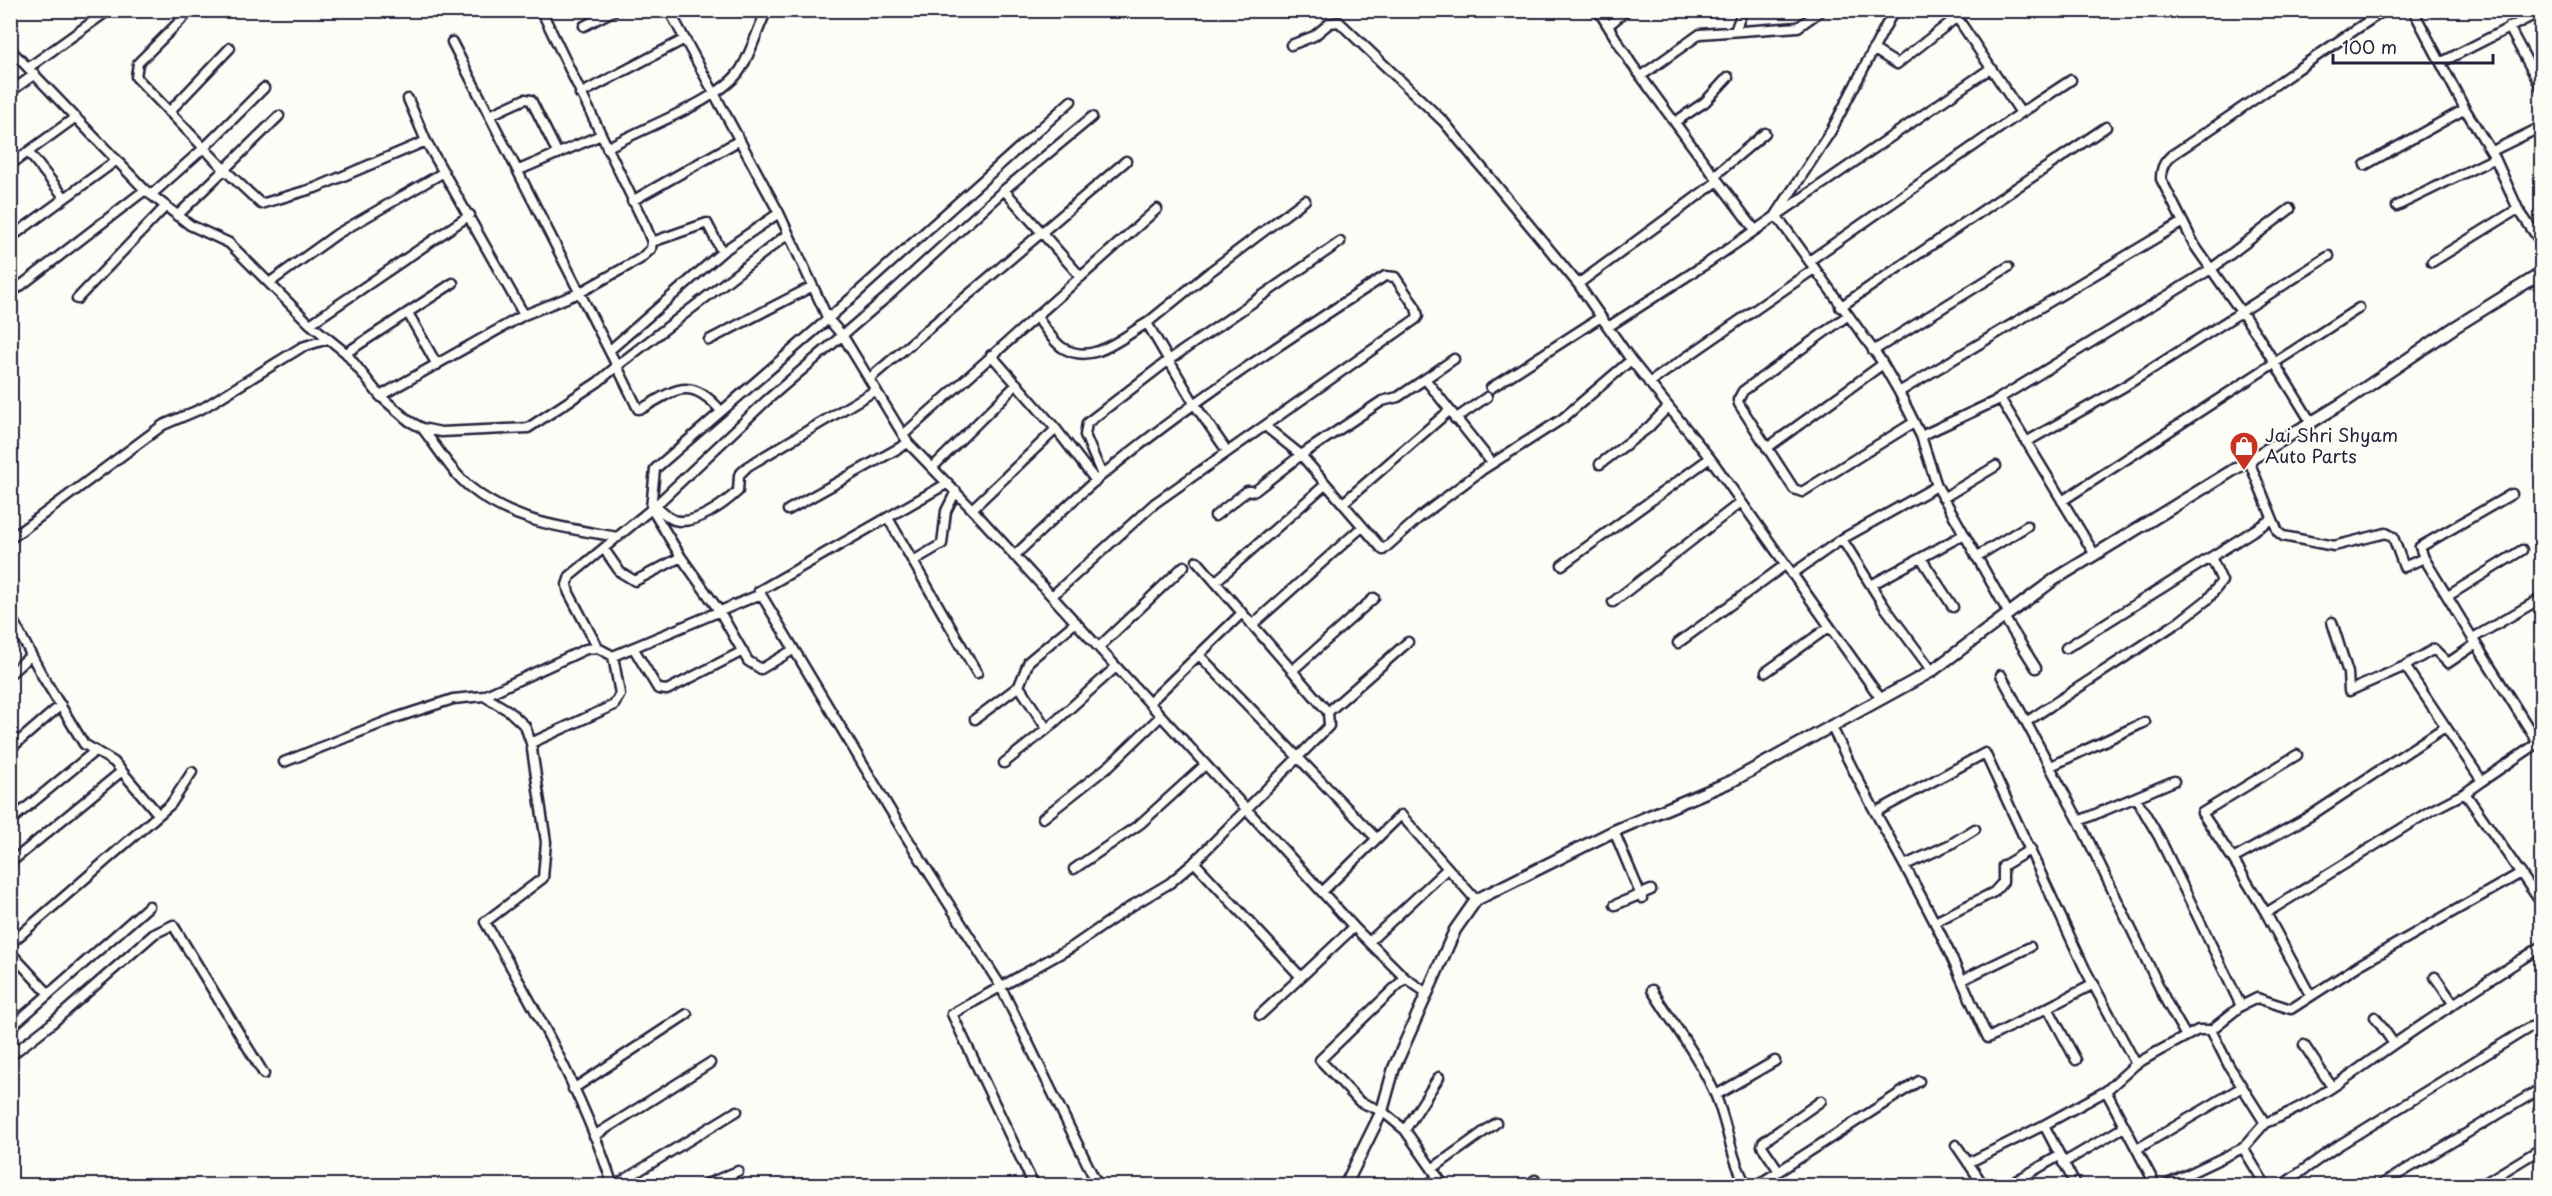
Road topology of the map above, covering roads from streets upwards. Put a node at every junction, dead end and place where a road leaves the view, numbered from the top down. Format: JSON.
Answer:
{"nodes":[{"id":1,"x":109,"y":10,"type":"edge"},
{"id":2,"x":191,"y":10,"type":"edge"},
{"id":3,"x":541,"y":10,"type":"edge"},
{"id":4,"x":615,"y":10,"type":"edge"},
{"id":5,"x":669,"y":10,"type":"edge"},
{"id":6,"x":767,"y":10,"type":"edge"},
{"id":7,"x":1526,"y":10,"type":"edge"},
{"id":8,"x":1534,"y":10,"type":"edge"},
{"id":9,"x":1598,"y":10,"type":"edge"},
{"id":10,"x":1627,"y":10,"type":"edge"},
{"id":11,"x":1822,"y":10,"type":"edge"},
{"id":12,"x":1894,"y":10,"type":"edge"},
{"id":13,"x":1966,"y":10,"type":"edge"},
{"id":14,"x":2385,"y":10,"type":"edge"},
{"id":15,"x":2413,"y":10,"type":"edge"},
{"id":16,"x":1742,"y":11,"type":"edge"},
{"id":17,"x":2541,"y":11,"type":"edge"},
{"id":18,"x":1954,"y":14,"type":"edge"},
{"id":19,"x":1609,"y":25,"type":"junction"},
{"id":20,"x":584,"y":26,"type":"dead end"},
{"id":21,"x":2510,"y":27,"type":"junction"},
{"id":22,"x":1735,"y":31,"type":"junction"},
{"id":23,"x":685,"y":39,"type":"junction"},
{"id":24,"x":452,"y":42,"type":"dead end"},
{"id":25,"x":1291,"y":45,"type":"dead end"},
{"id":26,"x":230,"y":48,"type":"dead end"},
{"id":27,"x":10,"y":49,"type":"edge"},
{"id":28,"x":1873,"y":49,"type":"junction"},
{"id":29,"x":2442,"y":62,"type":"junction"},
{"id":30,"x":28,"y":68,"type":"junction"},
{"id":31,"x":1991,"y":68,"type":"junction"},
{"id":32,"x":35,"y":74,"type":"junction"},
{"id":33,"x":2538,"y":74,"type":"edge"},
{"id":34,"x":1641,"y":76,"type":"junction"},
{"id":35,"x":1728,"y":77,"type":"dead end"},
{"id":36,"x":2071,"y":80,"type":"dead end"},
{"id":37,"x":264,"y":88,"type":"dead end"},
{"id":38,"x":2541,"y":89,"type":"edge"},
{"id":39,"x":10,"y":92,"type":"edge"},
{"id":40,"x":714,"y":93,"type":"junction"},
{"id":41,"x":580,"y":94,"type":"junction"},
{"id":42,"x":408,"y":99,"type":"dead end"},
{"id":43,"x":1071,"y":101,"type":"dead end"},
{"id":44,"x":2465,"y":109,"type":"junction"},
{"id":45,"x":169,"y":112,"type":"junction"},
{"id":46,"x":2021,"y":113,"type":"junction"},
{"id":47,"x":279,"y":116,"type":"dead end"},
{"id":48,"x":490,"y":116,"type":"junction"},
{"id":49,"x":76,"y":117,"type":"junction"},
{"id":50,"x":1092,"y":117,"type":"dead end"},
{"id":51,"x":1675,"y":122,"type":"junction"},
{"id":52,"x":2106,"y":127,"type":"dead end"},
{"id":53,"x":1765,"y":133,"type":"dead end"},
{"id":54,"x":2541,"y":133,"type":"edge"},
{"id":55,"x":601,"y":135,"type":"junction"},
{"id":56,"x":740,"y":140,"type":"junction"},
{"id":57,"x":426,"y":141,"type":"junction"},
{"id":58,"x":205,"y":147,"type":"junction"},
{"id":59,"x":607,"y":148,"type":"junction"},
{"id":60,"x":29,"y":153,"type":"junction"},
{"id":61,"x":558,"y":154,"type":"junction"},
{"id":62,"x":2493,"y":154,"type":"junction"},
{"id":63,"x":117,"y":160,"type":"junction"},
{"id":64,"x":1126,"y":161,"type":"dead end"},
{"id":65,"x":10,"y":165,"type":"edge"},
{"id":66,"x":2365,"y":165,"type":"dead end"},
{"id":67,"x":519,"y":170,"type":"junction"},
{"id":68,"x":226,"y":171,"type":"junction"},
{"id":69,"x":444,"y":172,"type":"junction"},
{"id":70,"x":1716,"y":178,"type":"junction"},
{"id":71,"x":1004,"y":190,"type":"junction"},
{"id":72,"x":148,"y":193,"type":"junction"},
{"id":73,"x":64,"y":198,"type":"junction"},
{"id":74,"x":1305,"y":200,"type":"dead end"},
{"id":75,"x":632,"y":201,"type":"junction"},
{"id":76,"x":2397,"y":206,"type":"dead end"},
{"id":77,"x":165,"y":207,"type":"junction"},
{"id":78,"x":2290,"y":209,"type":"dead end"},
{"id":79,"x":2518,"y":209,"type":"junction"},
{"id":80,"x":1157,"y":210,"type":"dead end"},
{"id":81,"x":779,"y":213,"type":"junction"},
{"id":82,"x":470,"y":215,"type":"junction"},
{"id":83,"x":1776,"y":215,"type":"junction"},
{"id":84,"x":177,"y":216,"type":"junction"},
{"id":85,"x":2181,"y":223,"type":"junction"},
{"id":86,"x":1755,"y":230,"type":"junction"},
{"id":87,"x":1042,"y":233,"type":"junction"},
{"id":88,"x":788,"y":234,"type":"junction"},
{"id":89,"x":10,"y":238,"type":"edge"},
{"id":90,"x":652,"y":242,"type":"junction"},
{"id":91,"x":1340,"y":242,"type":"dead end"},
{"id":92,"x":2541,"y":244,"type":"edge"},
{"id":93,"x":722,"y":252,"type":"junction"},
{"id":94,"x":2329,"y":256,"type":"dead end"},
{"id":95,"x":2432,"y":262,"type":"dead end"},
{"id":96,"x":1811,"y":265,"type":"junction"},
{"id":97,"x":2008,"y":267,"type":"dead end"},
{"id":98,"x":2211,"y":269,"type":"junction"},
{"id":99,"x":2541,"y":273,"type":"edge"},
{"id":100,"x":1081,"y":277,"type":"junction"},
{"id":101,"x":268,"y":283,"type":"junction"},
{"id":102,"x":453,"y":283,"type":"dead end"},
{"id":103,"x":1578,"y":284,"type":"junction"},
{"id":104,"x":813,"y":286,"type":"junction"},
{"id":105,"x":579,"y":293,"type":"junction"},
{"id":106,"x":10,"y":294,"type":"edge"},
{"id":107,"x":77,"y":299,"type":"dead end"},
{"id":108,"x":1840,"y":307,"type":"junction"},
{"id":109,"x":2359,"y":308,"type":"dead end"},
{"id":110,"x":408,"y":313,"type":"junction"},
{"id":111,"x":2240,"y":313,"type":"junction"},
{"id":112,"x":524,"y":315,"type":"junction"},
{"id":113,"x":1036,"y":316,"type":"junction"},
{"id":114,"x":1847,"y":316,"type":"junction"},
{"id":115,"x":1601,"y":317,"type":"junction"},
{"id":116,"x":828,"y":319,"type":"junction"},
{"id":117,"x":1147,"y":323,"type":"junction"},
{"id":118,"x":310,"y":324,"type":"junction"},
{"id":119,"x":1608,"y":327,"type":"junction"},
{"id":120,"x":843,"y":336,"type":"junction"},
{"id":121,"x":328,"y":339,"type":"junction"},
{"id":122,"x":709,"y":340,"type":"dead end"},
{"id":123,"x":610,"y":350,"type":"junction"},
{"id":124,"x":1873,"y":351,"type":"junction"},
{"id":125,"x":346,"y":353,"type":"junction"},
{"id":126,"x":991,"y":355,"type":"junction"},
{"id":127,"x":1454,"y":359,"type":"dead end"},
{"id":128,"x":1169,"y":360,"type":"junction"},
{"id":129,"x":1631,"y":360,"type":"junction"},
{"id":130,"x":1883,"y":364,"type":"junction"},
{"id":131,"x":2275,"y":364,"type":"junction"},
{"id":132,"x":437,"y":365,"type":"junction"},
{"id":133,"x":617,"y":366,"type":"junction"},
{"id":134,"x":869,"y":379,"type":"junction"},
{"id":135,"x":1425,"y":379,"type":"junction"},
{"id":136,"x":1649,"y":383,"type":"junction"},
{"id":137,"x":1017,"y":384,"type":"junction"},
{"id":138,"x":1491,"y":388,"type":"dead end"},
{"id":139,"x":876,"y":390,"type":"junction"},
{"id":140,"x":1899,"y":392,"type":"junction"},
{"id":141,"x":380,"y":396,"type":"junction"},
{"id":142,"x":1486,"y":397,"type":"dead end"},
{"id":143,"x":2000,"y":399,"type":"junction"},
{"id":144,"x":1195,"y":405,"type":"junction"},
{"id":145,"x":1668,"y":407,"type":"junction"},
{"id":146,"x":721,"y":411,"type":"junction"},
{"id":147,"x":1449,"y":411,"type":"junction"},
{"id":148,"x":1455,"y":419,"type":"junction"},
{"id":149,"x":2311,"y":422,"type":"junction"},
{"id":150,"x":1913,"y":423,"type":"junction"},
{"id":151,"x":1265,"y":426,"type":"junction"},
{"id":152,"x":422,"y":428,"type":"junction"},
{"id":153,"x":1056,"y":429,"type":"junction"},
{"id":154,"x":1921,"y":436,"type":"junction"},
{"id":155,"x":906,"y":439,"type":"junction"},
{"id":156,"x":2026,"y":442,"type":"junction"},
{"id":157,"x":1767,"y":448,"type":"junction"},
{"id":158,"x":1227,"y":451,"type":"junction"},
{"id":159,"x":1301,"y":455,"type":"junction"},
{"id":160,"x":1710,"y":458,"type":"junction"},
{"id":161,"x":2249,"y":461,"type":"junction"},
{"id":162,"x":1492,"y":463,"type":"junction"},
{"id":163,"x":1600,"y":464,"type":"dead end"},
{"id":164,"x":1996,"y":466,"type":"dead end"},
{"id":165,"x":933,"y":467,"type":"junction"},
{"id":166,"x":1099,"y":478,"type":"junction"},
{"id":167,"x":948,"y":483,"type":"junction"},
{"id":168,"x":1326,"y":484,"type":"junction"},
{"id":169,"x":1937,"y":486,"type":"junction"},
{"id":170,"x":956,"y":491,"type":"junction"},
{"id":171,"x":2512,"y":494,"type":"dead end"},
{"id":172,"x":1943,"y":498,"type":"junction"},
{"id":173,"x":2062,"y":501,"type":"junction"},
{"id":174,"x":1741,"y":502,"type":"junction"},
{"id":175,"x":1343,"y":504,"type":"junction"},
{"id":176,"x":653,"y":507,"type":"junction"},
{"id":177,"x":972,"y":508,"type":"junction"},
{"id":178,"x":788,"y":510,"type":"dead end"},
{"id":179,"x":1215,"y":516,"type":"dead end"},
{"id":180,"x":888,"y":518,"type":"junction"},
{"id":181,"x":2272,"y":519,"type":"junction"},
{"id":182,"x":2027,"y":526,"type":"dead end"},
{"id":183,"x":1362,"y":527,"type":"junction"},
{"id":184,"x":1963,"y":535,"type":"junction"},
{"id":185,"x":618,"y":537,"type":"junction"},
{"id":186,"x":10,"y":538,"type":"edge"},
{"id":187,"x":1842,"y":539,"type":"junction"},
{"id":188,"x":604,"y":549,"type":"junction"},
{"id":189,"x":2522,"y":550,"type":"dead end"},
{"id":190,"x":2095,"y":555,"type":"junction"},
{"id":191,"x":1014,"y":556,"type":"junction"},
{"id":192,"x":1976,"y":556,"type":"junction"},
{"id":193,"x":681,"y":557,"type":"junction"},
{"id":194,"x":2211,"y":557,"type":"junction"},
{"id":195,"x":1921,"y":558,"type":"junction"},
{"id":196,"x":2424,"y":558,"type":"junction"},
{"id":197,"x":913,"y":561,"type":"junction"},
{"id":198,"x":1197,"y":561,"type":"dead end"},
{"id":199,"x":1562,"y":565,"type":"dead end"},
{"id":200,"x":1785,"y":565,"type":"junction"},
{"id":201,"x":1184,"y":566,"type":"dead end"},
{"id":202,"x":1792,"y":574,"type":"junction"},
{"id":203,"x":1215,"y":582,"type":"junction"},
{"id":204,"x":1871,"y":585,"type":"junction"},
{"id":205,"x":761,"y":594,"type":"junction"},
{"id":206,"x":1052,"y":596,"type":"junction"},
{"id":207,"x":2448,"y":596,"type":"junction"},
{"id":208,"x":1374,"y":598,"type":"dead end"},
{"id":209,"x":2541,"y":598,"type":"edge"},
{"id":210,"x":1613,"y":602,"type":"dead end"},
{"id":211,"x":1953,"y":607,"type":"dead end"},
{"id":212,"x":720,"y":612,"type":"junction"},
{"id":213,"x":1242,"y":613,"type":"junction"},
{"id":214,"x":10,"y":615,"type":"edge"},
{"id":215,"x":2006,"y":615,"type":"junction"},
{"id":216,"x":1076,"y":622,"type":"junction"},
{"id":217,"x":2332,"y":622,"type":"dead end"},
{"id":218,"x":1252,"y":625,"type":"junction"},
{"id":219,"x":1829,"y":627,"type":"junction"},
{"id":220,"x":2474,"y":641,"type":"junction"},
{"id":221,"x":1408,"y":642,"type":"dead end"},
{"id":222,"x":1678,"y":643,"type":"dead end"},
{"id":223,"x":1099,"y":647,"type":"junction"},
{"id":224,"x":598,"y":648,"type":"junction"},
{"id":225,"x":2066,"y":648,"type":"dead end"},
{"id":226,"x":634,"y":649,"type":"junction"},
{"id":227,"x":794,"y":650,"type":"junction"},
{"id":228,"x":742,"y":651,"type":"junction"},
{"id":229,"x":31,"y":655,"type":"junction"},
{"id":230,"x":1199,"y":655,"type":"junction"},
{"id":231,"x":613,"y":656,"type":"junction"},
{"id":232,"x":2404,"y":666,"type":"junction"},
{"id":233,"x":1116,"y":667,"type":"junction"},
{"id":234,"x":2036,"y":668,"type":"dead end"},
{"id":235,"x":1293,"y":670,"type":"junction"},
{"id":236,"x":1932,"y":670,"type":"junction"},
{"id":237,"x":1766,"y":672,"type":"dead end"},
{"id":238,"x":977,"y":673,"type":"dead end"},
{"id":239,"x":10,"y":674,"type":"edge"},
{"id":240,"x":2001,"y":675,"type":"dead end"},
{"id":241,"x":1019,"y":686,"type":"junction"},
{"id":242,"x":484,"y":696,"type":"junction"},
{"id":243,"x":1881,"y":699,"type":"junction"},
{"id":244,"x":1149,"y":703,"type":"junction"},
{"id":245,"x":61,"y":705,"type":"junction"},
{"id":246,"x":1328,"y":712,"type":"junction"},
{"id":247,"x":1161,"y":716,"type":"junction"},
{"id":248,"x":975,"y":719,"type":"dead end"},
{"id":249,"x":2026,"y":722,"type":"junction"},
{"id":250,"x":2145,"y":722,"type":"dead end"},
{"id":251,"x":1832,"y":725,"type":"junction"},
{"id":252,"x":2445,"y":727,"type":"junction"},
{"id":253,"x":1047,"y":729,"type":"junction"},
{"id":254,"x":531,"y":743,"type":"junction"},
{"id":255,"x":10,"y":749,"type":"edge"},
{"id":256,"x":95,"y":751,"type":"junction"},
{"id":257,"x":2297,"y":755,"type":"dead end"},
{"id":258,"x":1298,"y":758,"type":"junction"},
{"id":259,"x":284,"y":762,"type":"dead end"},
{"id":260,"x":1004,"y":764,"type":"dead end"},
{"id":261,"x":1204,"y":765,"type":"junction"},
{"id":262,"x":2051,"y":766,"type":"junction"},
{"id":263,"x":122,"y":771,"type":"junction"},
{"id":264,"x":192,"y":772,"type":"dead end"},
{"id":265,"x":2174,"y":781,"type":"dead end"},
{"id":266,"x":2482,"y":781,"type":"junction"},
{"id":267,"x":2465,"y":794,"type":"junction"},
{"id":268,"x":2136,"y":798,"type":"junction"},
{"id":269,"x":1245,"y":810,"type":"junction"},
{"id":270,"x":1875,"y":812,"type":"junction"},
{"id":271,"x":158,"y":814,"type":"junction"},
{"id":272,"x":1043,"y":818,"type":"dead end"},
{"id":273,"x":10,"y":821,"type":"edge"},
{"id":274,"x":2079,"y":821,"type":"junction"},
{"id":275,"x":1975,"y":829,"type":"dead end"},
{"id":276,"x":1614,"y":831,"type":"junction"},
{"id":277,"x":1377,"y":838,"type":"junction"},
{"id":278,"x":2031,"y":849,"type":"junction"},
{"id":279,"x":1198,"y":859,"type":"junction"},
{"id":280,"x":2233,"y":859,"type":"junction"},
{"id":281,"x":10,"y":863,"type":"edge"},
{"id":282,"x":1905,"y":865,"type":"junction"},
{"id":283,"x":1448,"y":868,"type":"junction"},
{"id":284,"x":1074,"y":869,"type":"dead end"},
{"id":285,"x":2521,"y":873,"type":"junction"},
{"id":286,"x":1651,"y":890,"type":"dead end"},
{"id":287,"x":1322,"y":892,"type":"junction"},
{"id":288,"x":1642,"y":896,"type":"junction"},
{"id":289,"x":1476,"y":900,"type":"junction"},
{"id":290,"x":2541,"y":904,"type":"edge"},
{"id":291,"x":1615,"y":905,"type":"dead end"},
{"id":292,"x":149,"y":906,"type":"dead end"},
{"id":293,"x":2266,"y":913,"type":"junction"},
{"id":294,"x":1935,"y":922,"type":"junction"},
{"id":295,"x":1354,"y":927,"type":"junction"},
{"id":296,"x":1369,"y":942,"type":"junction"},
{"id":297,"x":10,"y":944,"type":"edge"},
{"id":298,"x":2030,"y":946,"type":"dead end"},
{"id":299,"x":2541,"y":946,"type":"edge"},
{"id":300,"x":10,"y":952,"type":"edge"},
{"id":301,"x":1301,"y":977,"type":"junction"},
{"id":302,"x":2435,"y":977,"type":"dead end"},
{"id":303,"x":1405,"y":978,"type":"junction"},
{"id":304,"x":1962,"y":980,"type":"junction"},
{"id":305,"x":2094,"y":984,"type":"junction"},
{"id":306,"x":1000,"y":985,"type":"junction"},
{"id":307,"x":1652,"y":990,"type":"dead end"},
{"id":308,"x":48,"y":993,"type":"junction"},
{"id":309,"x":1427,"y":993,"type":"junction"},
{"id":310,"x":2310,"y":995,"type":"junction"},
{"id":311,"x":2453,"y":1003,"type":"junction"},
{"id":312,"x":2241,"y":1006,"type":"junction"},
{"id":313,"x":2048,"y":1008,"type":"junction"},
{"id":314,"x":687,"y":1014,"type":"dead end"},
{"id":315,"x":1260,"y":1015,"type":"dead end"},
{"id":316,"x":2375,"y":1017,"type":"dead end"},
{"id":317,"x":10,"y":1028,"type":"edge"},
{"id":318,"x":2541,"y":1029,"type":"edge"},
{"id":319,"x":2211,"y":1030,"type":"junction"},
{"id":320,"x":2186,"y":1036,"type":"junction"},
{"id":321,"x":2394,"y":1044,"type":"junction"},
{"id":322,"x":2304,"y":1045,"type":"dead end"},
{"id":323,"x":10,"y":1056,"type":"edge"},
{"id":324,"x":2076,"y":1060,"type":"dead end"},
{"id":325,"x":1775,"y":1061,"type":"dead end"},
{"id":326,"x":710,"y":1064,"type":"dead end"},
{"id":327,"x":2136,"y":1064,"type":"junction"},
{"id":328,"x":264,"y":1074,"type":"dead end"},
{"id":329,"x":1439,"y":1077,"type":"dead end"},
{"id":330,"x":1919,"y":1081,"type":"dead end"},
{"id":331,"x":2242,"y":1087,"type":"junction"},
{"id":332,"x":2332,"y":1087,"type":"junction"},
{"id":333,"x":2541,"y":1088,"type":"edge"},
{"id":334,"x":573,"y":1089,"type":"junction"},
{"id":335,"x":2106,"y":1091,"type":"junction"},
{"id":336,"x":1716,"y":1095,"type":"junction"},
{"id":337,"x":1821,"y":1101,"type":"dead end"},
{"id":338,"x":737,"y":1111,"type":"dead end"},
{"id":339,"x":1382,"y":1111,"type":"junction"},
{"id":340,"x":1496,"y":1123,"type":"dead end"},
{"id":341,"x":2265,"y":1123,"type":"junction"},
{"id":342,"x":2044,"y":1125,"type":"junction"},
{"id":343,"x":2124,"y":1127,"type":"junction"},
{"id":344,"x":1405,"y":1130,"type":"junction"},
{"id":345,"x":594,"y":1136,"type":"junction"},
{"id":346,"x":1956,"y":1145,"type":"dead end"},
{"id":347,"x":2243,"y":1148,"type":"junction"},
{"id":348,"x":2541,"y":1148,"type":"edge"},
{"id":349,"x":2137,"y":1149,"type":"junction"},
{"id":350,"x":2061,"y":1159,"type":"junction"},
{"id":351,"x":1968,"y":1163,"type":"junction"},
{"id":352,"x":1432,"y":1169,"type":"junction"},
{"id":353,"x":738,"y":1171,"type":"dead end"},
{"id":354,"x":1779,"y":1171,"type":"junction"},
{"id":355,"x":1438,"y":1177,"type":"junction"},
{"id":356,"x":614,"y":1185,"type":"edge"},
{"id":357,"x":702,"y":1185,"type":"edge"},
{"id":358,"x":1034,"y":1185,"type":"edge"},
{"id":359,"x":1098,"y":1185,"type":"edge"},
{"id":360,"x":1345,"y":1185,"type":"edge"},
{"id":361,"x":1426,"y":1185,"type":"edge"},
{"id":362,"x":1444,"y":1185,"type":"edge"},
{"id":363,"x":1747,"y":1185,"type":"edge"},
{"id":364,"x":1756,"y":1185,"type":"edge"},
{"id":365,"x":1984,"y":1185,"type":"edge"},
{"id":366,"x":2007,"y":1185,"type":"edge"},
{"id":367,"x":2076,"y":1185,"type":"edge"},
{"id":368,"x":2156,"y":1185,"type":"edge"},
{"id":369,"x":2163,"y":1185,"type":"edge"},
{"id":370,"x":2266,"y":1185,"type":"edge"},
{"id":371,"x":2281,"y":1185,"type":"edge"},
{"id":372,"x":2379,"y":1185,"type":"edge"},
{"id":373,"x":2480,"y":1185,"type":"edge"}],
"edges":[{"from":1,"to":30,"type":"street"},
{"from":2,"to":45,"type":"street"},
{"from":3,"to":41,"type":"street"},
{"from":4,"to":20,"type":"street"},
{"from":5,"to":23,"type":"street"},
{"from":6,"to":40,"type":"street"},
{"from":7,"to":8,"type":"street"},
{"from":9,"to":19,"type":"street"},
{"from":10,"to":19,"type":"street"},
{"from":11,"to":22,"type":"street"},
{"from":12,"to":28,"type":"street"},
{"from":13,"to":18,"type":"street"},
{"from":14,"to":85,"type":"street"},
{"from":15,"to":29,"type":"street"},
{"from":16,"to":22,"type":"street"},
{"from":17,"to":21,"type":"street"},
{"from":18,"to":28,"type":"street"},
{"from":18,"to":31,"type":"street"},
{"from":19,"to":34,"type":"street"},
{"from":21,"to":29,"type":"street"},
{"from":21,"to":33,"type":"street"},
{"from":22,"to":34,"type":"street"},
{"from":23,"to":40,"type":"street"},
{"from":23,"to":41,"type":"street"},
{"from":24,"to":48,"type":"street"},
{"from":25,"to":103,"type":"street"},
{"from":26,"to":45,"type":"street"},
{"from":27,"to":30,"type":"street"},
{"from":28,"to":83,"type":"street"},
{"from":29,"to":44,"type":"street"},
{"from":30,"to":32,"type":"street"},
{"from":31,"to":46,"type":"street"},
{"from":31,"to":83,"type":"street"},
{"from":32,"to":39,"type":"street"},
{"from":32,"to":49,"type":"street"},
{"from":33,"to":38,"type":"street"},
{"from":34,"to":51,"type":"street"},
{"from":35,"to":51,"type":"street"},
{"from":36,"to":46,"type":"street"},
{"from":37,"to":58,"type":"street"},
{"from":40,"to":56,"type":"street"},
{"from":40,"to":59,"type":"street"},
{"from":41,"to":55,"type":"street"},
{"from":42,"to":57,"type":"street"},
{"from":43,"to":116,"type":"street"},
{"from":44,"to":62,"type":"street"},
{"from":44,"to":66,"type":"street"},
{"from":45,"to":58,"type":"street"},
{"from":46,"to":96,"type":"street"},
{"from":47,"to":68,"type":"street"},
{"from":48,"to":61,"type":"street"},
{"from":48,"to":67,"type":"street"},
{"from":49,"to":60,"type":"street"},
{"from":49,"to":63,"type":"street"},
{"from":50,"to":71,"type":"street"},
{"from":51,"to":70,"type":"street"},
{"from":52,"to":108,"type":"street"},
{"from":53,"to":70,"type":"street"},
{"from":54,"to":62,"type":"street"},
{"from":55,"to":59,"type":"street"},
{"from":55,"to":61,"type":"street"},
{"from":56,"to":75,"type":"street"},
{"from":56,"to":81,"type":"street"},
{"from":57,"to":68,"type":"street"},
{"from":57,"to":69,"type":"street"},
{"from":58,"to":68,"type":"street"},
{"from":58,"to":72,"type":"street"},
{"from":59,"to":75,"type":"street"},
{"from":60,"to":65,"type":"street"},
{"from":60,"to":73,"type":"street"},
{"from":61,"to":67,"type":"street"},
{"from":62,"to":76,"type":"street"},
{"from":62,"to":79,"type":"street"},
{"from":63,"to":72,"type":"street"},
{"from":63,"to":73,"type":"street"},
{"from":64,"to":87,"type":"street"},
{"from":67,"to":105,"type":"street"},
{"from":68,"to":84,"type":"street"},
{"from":69,"to":82,"type":"street"},
{"from":69,"to":101,"type":"street"},
{"from":70,"to":86,"type":"street"},
{"from":70,"to":103,"type":"street"},
{"from":71,"to":87,"type":"street"},
{"from":71,"to":120,"type":"street"},
{"from":72,"to":77,"type":"street"},
{"from":72,"to":106,"type":"street"},
{"from":73,"to":89,"type":"street"},
{"from":74,"to":117,"type":"street"},
{"from":75,"to":90,"type":"street"},
{"from":77,"to":84,"type":"street"},
{"from":77,"to":107,"type":"street"},
{"from":78,"to":98,"type":"street"},
{"from":79,"to":92,"type":"street"},
{"from":79,"to":95,"type":"street"},
{"from":80,"to":100,"type":"street"},
{"from":81,"to":88,"type":"street"},
{"from":81,"to":93,"type":"street"},
{"from":82,"to":112,"type":"street"},
{"from":82,"to":118,"type":"street"},
{"from":83,"to":86,"type":"street"},
{"from":83,"to":96,"type":"street"},
{"from":84,"to":101,"type":"street"},
{"from":85,"to":98,"type":"street"},
{"from":85,"to":140,"type":"street"},
{"from":86,"to":119,"type":"street"},
{"from":87,"to":100,"type":"street"},
{"from":87,"to":134,"type":"street"},
{"from":88,"to":104,"type":"street"},
{"from":88,"to":133,"type":"street"},
{"from":90,"to":93,"type":"street"},
{"from":90,"to":105,"type":"street"},
{"from":91,"to":128,"type":"street"},
{"from":93,"to":123,"type":"street"},
{"from":94,"to":111,"type":"street"},
{"from":96,"to":108,"type":"street"},
{"from":96,"to":136,"type":"street"},
{"from":97,"to":124,"type":"street"},
{"from":98,"to":111,"type":"street"},
{"from":98,"to":143,"type":"street"},
{"from":99,"to":149,"type":"street"},
{"from":100,"to":113,"type":"street"},
{"from":101,"to":118,"type":"street"},
{"from":102,"to":110,"type":"street"},
{"from":103,"to":115,"type":"street"},
{"from":104,"to":116,"type":"street"},
{"from":104,"to":122,"type":"street"},
{"from":105,"to":112,"type":"street"},
{"from":105,"to":123,"type":"street"},
{"from":108,"to":114,"type":"street"},
{"from":109,"to":131,"type":"street"},
{"from":110,"to":125,"type":"street"},
{"from":110,"to":132,"type":"street"},
{"from":111,"to":131,"type":"street"},
{"from":111,"to":156,"type":"street"},
{"from":112,"to":132,"type":"street"},
{"from":113,"to":117,"type":"street"},
{"from":113,"to":126,"type":"street"},
{"from":114,"to":124,"type":"street"},
{"from":114,"to":157,"type":"street"},
{"from":115,"to":119,"type":"street"},
{"from":115,"to":138,"type":"street"},
{"from":116,"to":120,"type":"street"},
{"from":116,"to":146,"type":"street"},
{"from":117,"to":128,"type":"street"},
{"from":118,"to":121,"type":"street"},
{"from":119,"to":129,"type":"street"},
{"from":120,"to":134,"type":"street"},
{"from":120,"to":176,"type":"street"},
{"from":121,"to":125,"type":"street"},
{"from":121,"to":186,"type":"street"},
{"from":123,"to":133,"type":"street"},
{"from":124,"to":130,"type":"street"},
{"from":125,"to":141,"type":"street"},
{"from":126,"to":137,"type":"street"},
{"from":126,"to":155,"type":"street"},
{"from":127,"to":135,"type":"street"},
{"from":128,"to":144,"type":"street"},
{"from":128,"to":166,"type":"street"},
{"from":129,"to":136,"type":"street"},
{"from":129,"to":162,"type":"street"},
{"from":130,"to":140,"type":"street"},
{"from":130,"to":157,"type":"street"},
{"from":131,"to":149,"type":"street"},
{"from":131,"to":173,"type":"street"},
{"from":132,"to":141,"type":"street"},
{"from":133,"to":146,"type":"street"},
{"from":133,"to":152,"type":"street"},
{"from":134,"to":139,"type":"street"},
{"from":135,"to":147,"type":"street"},
{"from":135,"to":159,"type":"street"},
{"from":136,"to":145,"type":"street"},
{"from":137,"to":153,"type":"street"},
{"from":137,"to":165,"type":"street"},
{"from":139,"to":155,"type":"street"},
{"from":139,"to":176,"type":"street"},
{"from":140,"to":150,"type":"street"},
{"from":141,"to":152,"type":"street"},
{"from":142,"to":148,"type":"street"},
{"from":143,"to":154,"type":"street"},
{"from":143,"to":156,"type":"street"},
{"from":144,"to":151,"type":"street"},
{"from":144,"to":158,"type":"street"},
{"from":144,"to":166,"type":"street"},
{"from":145,"to":160,"type":"street"},
{"from":145,"to":163,"type":"street"},
{"from":146,"to":176,"type":"street"},
{"from":147,"to":148,"type":"street"},
{"from":147,"to":175,"type":"street"},
{"from":148,"to":162,"type":"street"},
{"from":149,"to":161,"type":"street"},
{"from":150,"to":154,"type":"street"},
{"from":150,"to":157,"type":"street"},
{"from":151,"to":158,"type":"street"},
{"from":151,"to":159,"type":"street"},
{"from":152,"to":185,"type":"street"},
{"from":153,"to":166,"type":"street"},
{"from":153,"to":177,"type":"street"},
{"from":154,"to":169,"type":"street"},
{"from":155,"to":165,"type":"street"},
{"from":155,"to":178,"type":"street"},
{"from":156,"to":173,"type":"street"},
{"from":158,"to":206,"type":"street"},
{"from":159,"to":168,"type":"street"},
{"from":159,"to":179,"type":"street"},
{"from":160,"to":174,"type":"street"},
{"from":160,"to":199,"type":"street"},
{"from":161,"to":181,"type":"street"},
{"from":161,"to":190,"type":"street"},
{"from":162,"to":183,"type":"street"},
{"from":164,"to":172,"type":"street"},
{"from":165,"to":167,"type":"street"},
{"from":166,"to":191,"type":"street"},
{"from":167,"to":170,"type":"street"},
{"from":167,"to":180,"type":"street"},
{"from":168,"to":175,"type":"street"},
{"from":168,"to":203,"type":"street"},
{"from":169,"to":172,"type":"street"},
{"from":169,"to":187,"type":"street"},
{"from":170,"to":177,"type":"street"},
{"from":170,"to":197,"type":"street"},
{"from":171,"to":196,"type":"street"},
{"from":172,"to":184,"type":"street"},
{"from":173,"to":190,"type":"street"},
{"from":174,"to":200,"type":"street"},
{"from":174,"to":210,"type":"street"},
{"from":175,"to":183,"type":"street"},
{"from":176,"to":185,"type":"street"},
{"from":176,"to":193,"type":"street"},
{"from":177,"to":191,"type":"street"},
{"from":180,"to":197,"type":"street"},
{"from":180,"to":205,"type":"street"},
{"from":181,"to":194,"type":"street"},
{"from":181,"to":196,"type":"street"},
{"from":182,"to":192,"type":"street"},
{"from":183,"to":218,"type":"street"},
{"from":184,"to":192,"type":"street"},
{"from":184,"to":195,"type":"street"},
{"from":185,"to":188,"type":"street"},
{"from":187,"to":202,"type":"street"},
{"from":187,"to":204,"type":"street"},
{"from":188,"to":193,"type":"street"},
{"from":188,"to":224,"type":"street"},
{"from":189,"to":207,"type":"street"},
{"from":190,"to":215,"type":"street"},
{"from":191,"to":206,"type":"street"},
{"from":192,"to":215,"type":"street"},
{"from":193,"to":212,"type":"street"},
{"from":194,"to":225,"type":"street"},
{"from":194,"to":249,"type":"street"},
{"from":195,"to":204,"type":"street"},
{"from":195,"to":211,"type":"street"},
{"from":196,"to":207,"type":"street"},
{"from":197,"to":238,"type":"street"},
{"from":198,"to":203,"type":"street"},
{"from":200,"to":202,"type":"street"},
{"from":200,"to":222,"type":"street"},
{"from":201,"to":223,"type":"street"},
{"from":202,"to":219,"type":"street"},
{"from":203,"to":213,"type":"street"},
{"from":204,"to":236,"type":"street"},
{"from":205,"to":212,"type":"street"},
{"from":205,"to":227,"type":"street"},
{"from":206,"to":216,"type":"street"},
{"from":207,"to":220,"type":"street"},
{"from":208,"to":235,"type":"street"},
{"from":209,"to":220,"type":"street"},
{"from":212,"to":226,"type":"street"},
{"from":212,"to":228,"type":"street"},
{"from":213,"to":218,"type":"street"},
{"from":213,"to":230,"type":"street"},
{"from":214,"to":229,"type":"street"},
{"from":215,"to":234,"type":"street"},
{"from":215,"to":236,"type":"street"},
{"from":216,"to":223,"type":"street"},
{"from":216,"to":241,"type":"street"},
{"from":217,"to":232,"type":"street"},
{"from":218,"to":235,"type":"street"},
{"from":219,"to":237,"type":"street"},
{"from":219,"to":243,"type":"street"},
{"from":220,"to":232,"type":"street"},
{"from":220,"to":266,"type":"street"},
{"from":221,"to":246,"type":"street"},
{"from":223,"to":233,"type":"street"},
{"from":224,"to":231,"type":"street"},
{"from":224,"to":242,"type":"street"},
{"from":226,"to":228,"type":"street"},
{"from":226,"to":231,"type":"street"},
{"from":227,"to":228,"type":"street"},
{"from":227,"to":306,"type":"street"},
{"from":229,"to":239,"type":"street"},
{"from":229,"to":245,"type":"street"},
{"from":230,"to":244,"type":"street"},
{"from":230,"to":258,"type":"street"},
{"from":231,"to":254,"type":"street"},
{"from":232,"to":252,"type":"street"},
{"from":233,"to":244,"type":"street"},
{"from":233,"to":253,"type":"street"},
{"from":235,"to":246,"type":"street"},
{"from":236,"to":243,"type":"street"},
{"from":240,"to":249,"type":"street"},
{"from":241,"to":248,"type":"street"},
{"from":241,"to":253,"type":"street"},
{"from":242,"to":254,"type":"street"},
{"from":242,"to":259,"type":"street"},
{"from":243,"to":251,"type":"street"},
{"from":244,"to":247,"type":"street"},
{"from":245,"to":255,"type":"street"},
{"from":245,"to":256,"type":"street"},
{"from":246,"to":258,"type":"street"},
{"from":247,"to":261,"type":"street"},
{"from":247,"to":272,"type":"street"},
{"from":249,"to":262,"type":"street"},
{"from":250,"to":262,"type":"street"},
{"from":251,"to":270,"type":"street"},
{"from":251,"to":276,"type":"street"},
{"from":252,"to":266,"type":"street"},
{"from":252,"to":280,"type":"street"},
{"from":253,"to":260,"type":"street"},
{"from":254,"to":334,"type":"street"},
{"from":256,"to":263,"type":"street"},
{"from":256,"to":273,"type":"street"},
{"from":257,"to":280,"type":"street"},
{"from":258,"to":269,"type":"street"},
{"from":258,"to":277,"type":"street"},
{"from":261,"to":269,"type":"street"},
{"from":261,"to":284,"type":"street"},
{"from":262,"to":274,"type":"street"},
{"from":263,"to":271,"type":"street"},
{"from":263,"to":281,"type":"street"},
{"from":264,"to":271,"type":"street"},
{"from":265,"to":268,"type":"street"},
{"from":266,"to":267,"type":"street"},
{"from":267,"to":285,"type":"street"},
{"from":267,"to":293,"type":"street"},
{"from":268,"to":274,"type":"street"},
{"from":268,"to":312,"type":"street"},
{"from":269,"to":279,"type":"street"},
{"from":269,"to":287,"type":"street"},
{"from":270,"to":278,"type":"street"},
{"from":270,"to":282,"type":"street"},
{"from":271,"to":297,"type":"street"},
{"from":274,"to":320,"type":"street"},
{"from":275,"to":282,"type":"street"},
{"from":276,"to":288,"type":"street"},
{"from":276,"to":289,"type":"street"},
{"from":277,"to":283,"type":"street"},
{"from":277,"to":287,"type":"street"},
{"from":278,"to":294,"type":"street"},
{"from":278,"to":305,"type":"street"},
{"from":279,"to":301,"type":"street"},
{"from":279,"to":306,"type":"street"},
{"from":280,"to":293,"type":"street"},
{"from":282,"to":294,"type":"street"},
{"from":283,"to":289,"type":"street"},
{"from":283,"to":296,"type":"street"},
{"from":285,"to":290,"type":"street"},
{"from":285,"to":310,"type":"street"},
{"from":286,"to":288,"type":"street"},
{"from":287,"to":295,"type":"street"},
{"from":288,"to":291,"type":"street"},
{"from":289,"to":309,"type":"street"},
{"from":292,"to":308,"type":"street"},
{"from":293,"to":310,"type":"street"},
{"from":294,"to":304,"type":"street"},
{"from":295,"to":296,"type":"street"},
{"from":295,"to":301,"type":"street"},
{"from":296,"to":303,"type":"street"},
{"from":298,"to":304,"type":"street"},
{"from":299,"to":311,"type":"street"},
{"from":300,"to":308,"type":"street"},
{"from":301,"to":315,"type":"street"},
{"from":302,"to":311,"type":"street"},
{"from":303,"to":309,"type":"street"},
{"from":303,"to":339,"type":"street"},
{"from":304,"to":313,"type":"street"},
{"from":305,"to":313,"type":"street"},
{"from":305,"to":327,"type":"street"},
{"from":306,"to":358,"type":"street"},
{"from":306,"to":359,"type":"street"},
{"from":307,"to":336,"type":"street"},
{"from":308,"to":317,"type":"street"},
{"from":309,"to":339,"type":"street"},
{"from":310,"to":312,"type":"street"},
{"from":311,"to":321,"type":"street"},
{"from":312,"to":319,"type":"street"},
{"from":313,"to":324,"type":"street"},
{"from":314,"to":334,"type":"street"},
{"from":316,"to":321,"type":"street"},
{"from":318,"to":371,"type":"street"},
{"from":319,"to":320,"type":"street"},
{"from":319,"to":331,"type":"street"},
{"from":320,"to":327,"type":"street"},
{"from":321,"to":332,"type":"street"},
{"from":322,"to":332,"type":"street"},
{"from":323,"to":328,"type":"street"},
{"from":325,"to":336,"type":"street"},
{"from":326,"to":345,"type":"street"},
{"from":327,"to":335,"type":"street"},
{"from":329,"to":344,"type":"street"},
{"from":330,"to":354,"type":"street"},
{"from":331,"to":341,"type":"street"},
{"from":331,"to":349,"type":"street"},
{"from":332,"to":341,"type":"street"},
{"from":333,"to":372,"type":"street"},
{"from":334,"to":345,"type":"street"},
{"from":335,"to":342,"type":"street"},
{"from":335,"to":343,"type":"street"},
{"from":336,"to":363,"type":"street"},
{"from":337,"to":354,"type":"street"},
{"from":338,"to":356,"type":"street"},
{"from":339,"to":344,"type":"street"},
{"from":339,"to":360,"type":"street"},
{"from":340,"to":352,"type":"street"},
{"from":341,"to":347,"type":"street"},
{"from":342,"to":350,"type":"street"},
{"from":342,"to":351,"type":"street"},
{"from":343,"to":349,"type":"street"},
{"from":343,"to":350,"type":"street"},
{"from":344,"to":352,"type":"street"},
{"from":345,"to":356,"type":"street"},
{"from":346,"to":351,"type":"street"},
{"from":347,"to":369,"type":"street"},
{"from":347,"to":370,"type":"street"},
{"from":348,"to":373,"type":"street"},
{"from":349,"to":368,"type":"street"},
{"from":350,"to":366,"type":"street"},
{"from":350,"to":367,"type":"street"},
{"from":351,"to":365,"type":"street"},
{"from":352,"to":355,"type":"street"},
{"from":353,"to":357,"type":"street"},
{"from":354,"to":364,"type":"street"},
{"from":355,"to":361,"type":"street"},
{"from":355,"to":362,"type":"street"}]}
